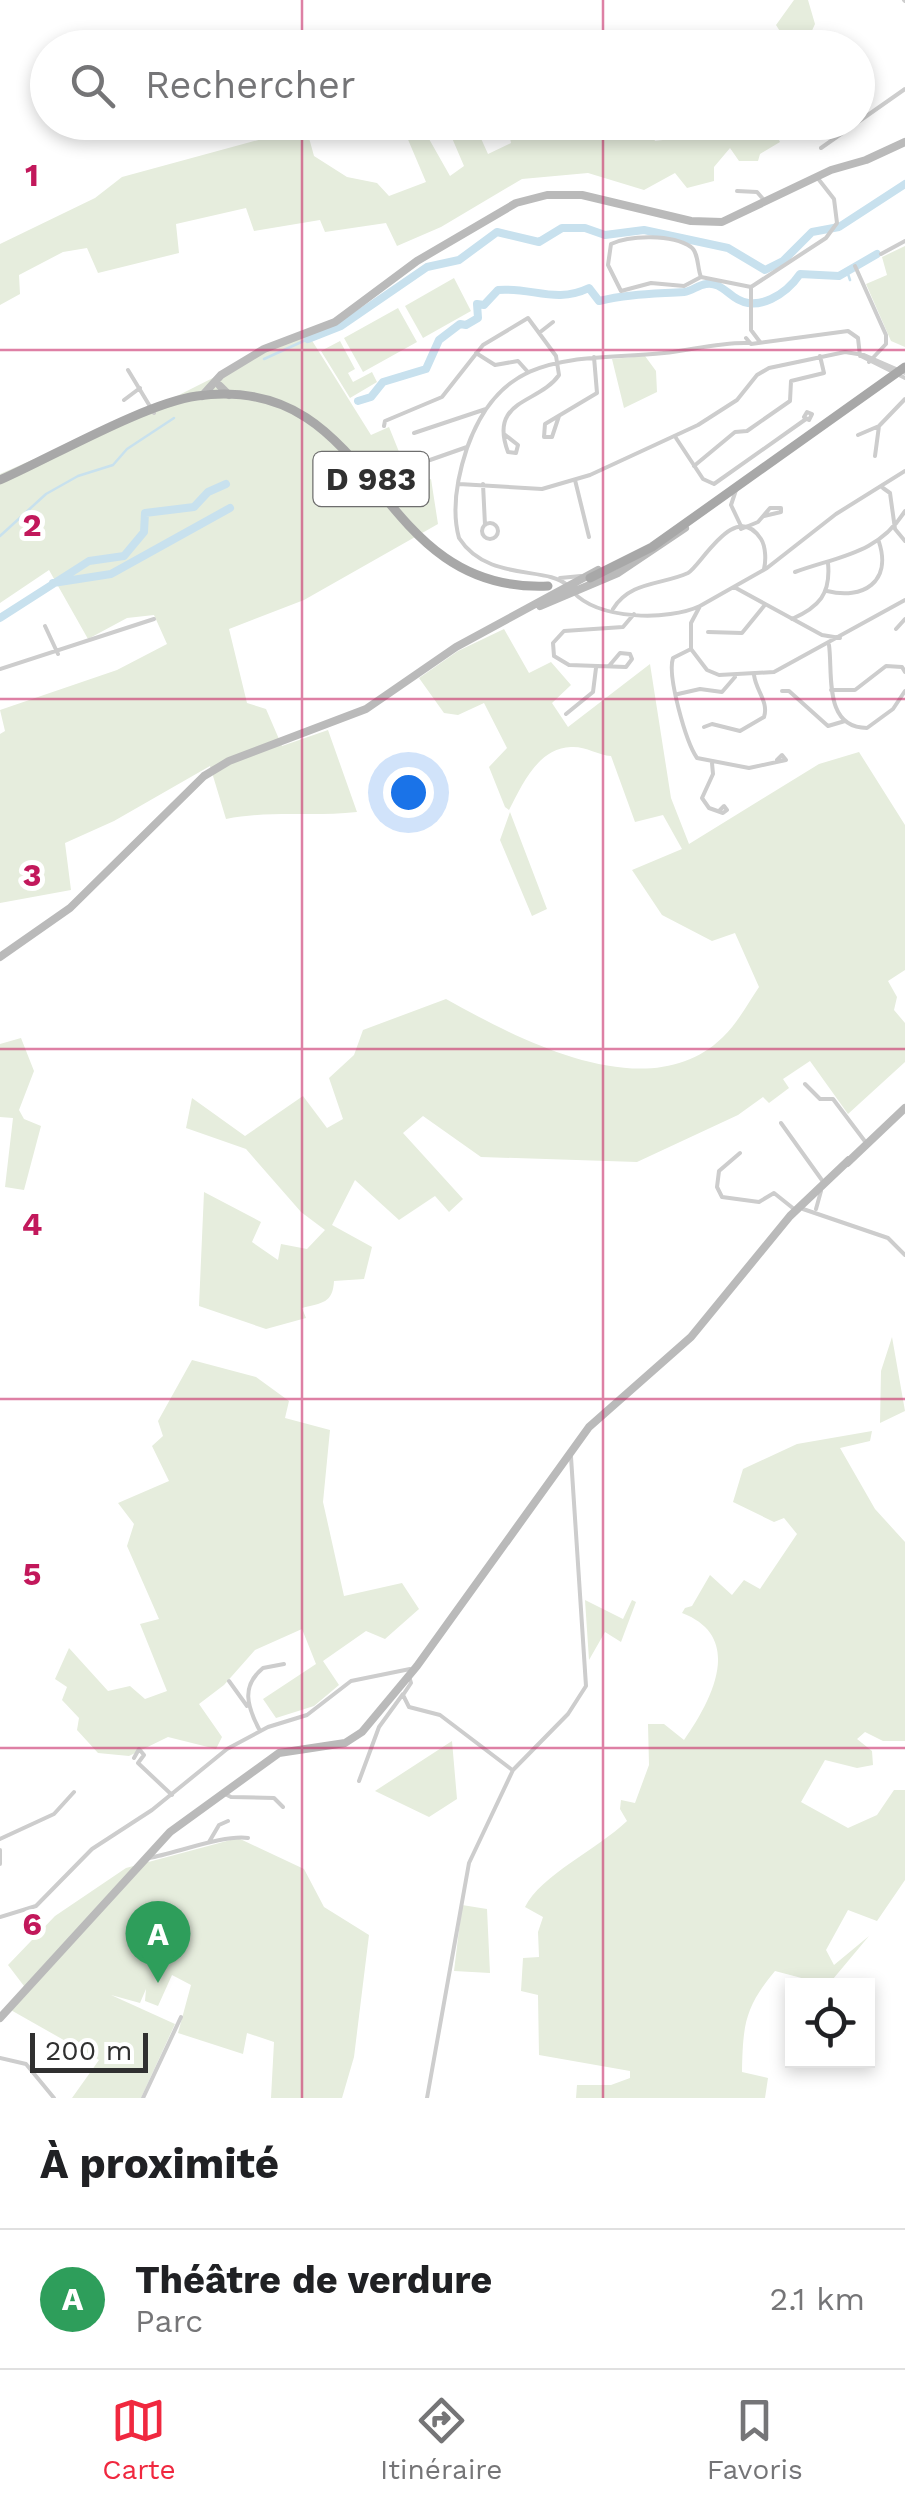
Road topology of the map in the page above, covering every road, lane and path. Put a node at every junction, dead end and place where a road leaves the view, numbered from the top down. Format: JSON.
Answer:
{"nodes":[{"id":1,"x":905,"y":89,"type":"edge"},
{"id":2,"x":875,"y":110,"type":"edge"},
{"id":3,"x":832,"y":140,"type":"edge"},
{"id":4,"x":905,"y":142,"type":"edge"},
{"id":5,"x":821,"y":148,"type":"dead end"},
{"id":6,"x":816,"y":176,"type":"junction"},
{"id":7,"x":737,"y":191,"type":"dead end"},
{"id":8,"x":766,"y":202,"type":"junction"},
{"id":9,"x":905,"y":241,"type":"edge"},
{"id":10,"x":883,"y":252,"type":"dead end"},
{"id":11,"x":855,"y":266,"type":"dead end"},
{"id":12,"x":700,"y":277,"type":"junction"},
{"id":13,"x":751,"y":287,"type":"junction"},
{"id":14,"x":553,"y":322,"type":"dead end"},
{"id":15,"x":539,"y":333,"type":"junction"},
{"id":16,"x":751,"y":338,"type":"junction"},
{"id":17,"x":476,"y":353,"type":"junction"},
{"id":18,"x":860,"y":354,"type":"junction"},
{"id":19,"x":820,"y":356,"type":"junction"},
{"id":20,"x":594,"y":357,"type":"junction"},
{"id":21,"x":870,"y":360,"type":"junction"},
{"id":22,"x":556,"y":362,"type":"junction"},
{"id":23,"x":128,"y":370,"type":"dead end"},
{"id":24,"x":527,"y":372,"type":"junction"},
{"id":25,"x":895,"y":373,"type":"edge"},
{"id":26,"x":140,"y":388,"type":"junction"},
{"id":27,"x":218,"y":393,"type":"junction"},
{"id":28,"x":124,"y":400,"type":"dead end"},
{"id":29,"x":905,"y":400,"type":"edge"},
{"id":30,"x":170,"y":405,"type":"junction"},
{"id":31,"x":486,"y":409,"type":"junction"},
{"id":32,"x":154,"y":411,"type":"junction"},
{"id":33,"x":558,"y":416,"type":"dead end"},
{"id":34,"x":806,"y":420,"type":"dead end"},
{"id":35,"x":384,"y":426,"type":"dead end"},
{"id":36,"x":879,"y":426,"type":"junction"},
{"id":37,"x":414,"y":433,"type":"dead end"},
{"id":38,"x":504,"y":434,"type":"dead end"},
{"id":39,"x":858,"y":435,"type":"dead end"},
{"id":40,"x":675,"y":436,"type":"junction"},
{"id":41,"x":467,"y":448,"type":"junction"},
{"id":42,"x":874,"y":456,"type":"dead end"},
{"id":43,"x":430,"y":460,"type":"dead end"},
{"id":44,"x":694,"y":466,"type":"junction"},
{"id":45,"x":905,"y":471,"type":"edge"},
{"id":46,"x":897,"y":478,"type":"junction"},
{"id":47,"x":0,"y":480,"type":"edge"},
{"id":48,"x":575,"y":480,"type":"junction"},
{"id":49,"x":459,"y":484,"type":"junction"},
{"id":50,"x":483,"y":484,"type":"junction"},
{"id":51,"x":738,"y":486,"type":"junction"},
{"id":52,"x":883,"y":488,"type":"junction"},
{"id":53,"x":890,"y":493,"type":"junction"},
{"id":54,"x":701,"y":511,"type":"junction"},
{"id":55,"x":905,"y":511,"type":"edge"},
{"id":56,"x":764,"y":516,"type":"dead end"},
{"id":57,"x":485,"y":525,"type":"dead end"},
{"id":58,"x":741,"y":528,"type":"junction"},
{"id":59,"x":895,"y":529,"type":"junction"},
{"id":60,"x":589,"y":537,"type":"dead end"},
{"id":61,"x":905,"y":541,"type":"edge"},
{"id":62,"x":880,"y":542,"type":"junction"},
{"id":63,"x":828,"y":564,"type":"junction"},
{"id":64,"x":766,"y":565,"type":"junction"},
{"id":65,"x":795,"y":572,"type":"dead end"},
{"id":66,"x":585,"y":577,"type":"joint"},
{"id":67,"x":560,"y":586,"type":"junction"},
{"id":68,"x":734,"y":587,"type":"junction"},
{"id":69,"x":827,"y":592,"type":"junction"},
{"id":70,"x":905,"y":600,"type":"edge"},
{"id":71,"x":700,"y":606,"type":"junction"},
{"id":72,"x":764,"y":606,"type":"junction"},
{"id":73,"x":613,"y":609,"type":"junction"},
{"id":74,"x":634,"y":614,"type":"junction"},
{"id":75,"x":682,"y":615,"type":"junction"},
{"id":76,"x":154,"y":618,"type":"dead end"},
{"id":77,"x":792,"y":619,"type":"junction"},
{"id":78,"x":905,"y":619,"type":"edge"},
{"id":79,"x":691,"y":623,"type":"junction"},
{"id":80,"x":45,"y":626,"type":"dead end"},
{"id":81,"x":896,"y":629,"type":"dead end"},
{"id":82,"x":708,"y":632,"type":"dead end"},
{"id":83,"x":822,"y":635,"type":"junction"},
{"id":84,"x":840,"y":638,"type":"junction"},
{"id":85,"x":828,"y":645,"type":"junction"},
{"id":86,"x":691,"y":649,"type":"junction"},
{"id":87,"x":58,"y":654,"type":"junction"},
{"id":88,"x":609,"y":666,"type":"dead end"},
{"id":89,"x":596,"y":668,"type":"junction"},
{"id":90,"x":0,"y":669,"type":"edge"},
{"id":91,"x":905,"y":672,"type":"edge"},
{"id":92,"x":754,"y":675,"type":"junction"},
{"id":93,"x":736,"y":677,"type":"junction"},
{"id":94,"x":832,"y":690,"type":"junction"},
{"id":95,"x":782,"y":691,"type":"dead end"},
{"id":96,"x":905,"y":691,"type":"edge"},
{"id":97,"x":678,"y":694,"type":"junction"},
{"id":98,"x":566,"y":714,"type":"dead end"},
{"id":99,"x":845,"y":721,"type":"junction"},
{"id":100,"x":704,"y":727,"type":"dead end"},
{"id":101,"x":777,"y":760,"type":"dead end"},
{"id":102,"x":712,"y":762,"type":"junction"},
{"id":103,"x":720,"y":810,"type":"dead end"},
{"id":104,"x":0,"y":957,"type":"edge"},
{"id":105,"x":805,"y":1084,"type":"dead end"},
{"id":106,"x":905,"y":1108,"type":"edge"},
{"id":107,"x":781,"y":1123,"type":"dead end"},
{"id":108,"x":866,"y":1144,"type":"junction"},
{"id":109,"x":740,"y":1153,"type":"dead end"},
{"id":110,"x":823,"y":1186,"type":"junction"},
{"id":111,"x":805,"y":1206,"type":"junction"},
{"id":112,"x":905,"y":1255,"type":"edge"},
{"id":113,"x":570,"y":1453,"type":"junction"},
{"id":114,"x":284,"y":1664,"type":"dead end"},
{"id":115,"x":389,"y":1672,"type":"junction"},
{"id":116,"x":409,"y":1676,"type":"junction"},
{"id":117,"x":229,"y":1681,"type":"dead end"},
{"id":118,"x":403,"y":1694,"type":"junction"},
{"id":119,"x":250,"y":1710,"type":"junction"},
{"id":120,"x":260,"y":1731,"type":"junction"},
{"id":121,"x":134,"y":1758,"type":"dead end"},
{"id":122,"x":513,"y":1770,"type":"junction"},
{"id":123,"x":359,"y":1781,"type":"dead end"},
{"id":124,"x":74,"y":1792,"type":"dead end"},
{"id":125,"x":224,"y":1793,"type":"junction"},
{"id":126,"x":172,"y":1794,"type":"junction"},
{"id":127,"x":283,"y":1806,"type":"dead end"},
{"id":128,"x":228,"y":1820,"type":"dead end"},
{"id":129,"x":248,"y":1838,"type":"dead end"},
{"id":130,"x":0,"y":1840,"type":"edge"},
{"id":131,"x":208,"y":1845,"type":"junction"},
{"id":132,"x":0,"y":1850,"type":"edge"},
{"id":133,"x":144,"y":1858,"type":"junction"},
{"id":134,"x":0,"y":1864,"type":"edge"},
{"id":135,"x":1,"y":1914,"type":"edge"},
{"id":136,"x":180,"y":2017,"type":"dead end"},
{"id":137,"x":0,"y":2018,"type":"edge"},
{"id":138,"x":0,"y":2058,"type":"edge"},
{"id":139,"x":54,"y":2098,"type":"edge"},
{"id":140,"x":143,"y":2098,"type":"edge"},
{"id":141,"x":427,"y":2098,"type":"edge"}],
"edges":[{"from":1,"to":2,"type":"street"},
{"from":3,"to":5,"type":"street"},
{"from":4,"to":6,"type":"street"},
{"from":6,"to":8,"type":"street"},
{"from":6,"to":13,"type":"street"},
{"from":7,"to":8,"type":"street"},
{"from":8,"to":27,"type":"street"},
{"from":9,"to":10,"type":"street"},
{"from":11,"to":21,"type":"street"},
{"from":12,"to":12,"type":"street"},
{"from":12,"to":13,"type":"street"},
{"from":13,"to":16,"type":"street"},
{"from":14,"to":15,"type":"street"},
{"from":15,"to":17,"type":"street"},
{"from":15,"to":22,"type":"street"},
{"from":16,"to":18,"type":"street"},
{"from":16,"to":20,"type":"street"},
{"from":17,"to":24,"type":"street"},
{"from":17,"to":35,"type":"street"},
{"from":18,"to":19,"type":"street"},
{"from":18,"to":21,"type":"street"},
{"from":19,"to":40,"type":"street"},
{"from":19,"to":44,"type":"street"},
{"from":20,"to":22,"type":"street"},
{"from":20,"to":33,"type":"street"},
{"from":21,"to":25,"type":"street"},
{"from":21,"to":25,"type":"street"},
{"from":22,"to":24,"type":"street"},
{"from":22,"to":38,"type":"street"},
{"from":23,"to":26,"type":"street"},
{"from":24,"to":31,"type":"street"},
{"from":25,"to":51,"type":"main road"},
{"from":25,"to":54,"type":"main road"},
{"from":26,"to":28,"type":"street"},
{"from":26,"to":32,"type":"street"},
{"from":27,"to":30,"type":"main road","number":"D 983"},
{"from":27,"to":30,"type":"main road","number":"D 983"},
{"from":27,"to":67,"type":"main road","number":"D 983"},
{"from":29,"to":36,"type":"street"},
{"from":30,"to":32,"type":"main road","number":"D 983"},
{"from":31,"to":37,"type":"street"},
{"from":31,"to":41,"type":"street"},
{"from":32,"to":47,"type":"main road","number":"D 983"},
{"from":34,"to":44,"type":"street"},
{"from":36,"to":39,"type":"street"},
{"from":36,"to":42,"type":"street"},
{"from":40,"to":44,"type":"street"},
{"from":40,"to":48,"type":"street"},
{"from":41,"to":43,"type":"street"},
{"from":41,"to":49,"type":"street"},
{"from":45,"to":46,"type":"street"},
{"from":46,"to":52,"type":"street"},
{"from":46,"to":53,"type":"street"},
{"from":48,"to":50,"type":"street"},
{"from":48,"to":60,"type":"street"},
{"from":49,"to":50,"type":"street"},
{"from":49,"to":67,"type":"street"},
{"from":50,"to":57,"type":"street"},
{"from":51,"to":54,"type":"main road"},
{"from":51,"to":58,"type":"street"},
{"from":51,"to":67,"type":"street"},
{"from":52,"to":53,"type":"street"},
{"from":52,"to":64,"type":"street"},
{"from":53,"to":59,"type":"street"},
{"from":54,"to":66,"type":"main road"},
{"from":55,"to":59,"type":"street"},
{"from":56,"to":58,"type":"street"},
{"from":58,"to":64,"type":"street"},
{"from":58,"to":73,"type":"street"},
{"from":59,"to":61,"type":"street"},
{"from":59,"to":62,"type":"street"},
{"from":62,"to":63,"type":"street"},
{"from":62,"to":69,"type":"street"},
{"from":63,"to":65,"type":"street"},
{"from":63,"to":69,"type":"street"},
{"from":64,"to":68,"type":"street"},
{"from":66,"to":67,"type":"street"},
{"from":67,"to":73,"type":"street"},
{"from":67,"to":104,"type":"street"},
{"from":68,"to":71,"type":"street"},
{"from":68,"to":72,"type":"street"},
{"from":69,"to":77,"type":"street"},
{"from":70,"to":84,"type":"street"},
{"from":71,"to":75,"type":"street"},
{"from":71,"to":79,"type":"street"},
{"from":72,"to":77,"type":"street"},
{"from":72,"to":82,"type":"street"},
{"from":73,"to":74,"type":"street"},
{"from":74,"to":75,"type":"street"},
{"from":74,"to":89,"type":"street"},
{"from":75,"to":79,"type":"street"},
{"from":76,"to":87,"type":"street"},
{"from":77,"to":83,"type":"street"},
{"from":78,"to":81,"type":"street"},
{"from":79,"to":86,"type":"street"},
{"from":80,"to":87,"type":"street"},
{"from":83,"to":84,"type":"street"},
{"from":83,"to":85,"type":"street"},
{"from":84,"to":85,"type":"street"},
{"from":85,"to":92,"type":"street"},
{"from":85,"to":94,"type":"street"},
{"from":86,"to":93,"type":"street"},
{"from":86,"to":97,"type":"street"},
{"from":87,"to":90,"type":"street"},
{"from":88,"to":89,"type":"street"},
{"from":89,"to":98,"type":"street"},
{"from":91,"to":94,"type":"street"},
{"from":92,"to":93,"type":"street"},
{"from":92,"to":100,"type":"street"},
{"from":93,"to":97,"type":"street"},
{"from":94,"to":99,"type":"street"},
{"from":95,"to":99,"type":"street"},
{"from":96,"to":99,"type":"street"},
{"from":97,"to":102,"type":"street"},
{"from":101,"to":102,"type":"street"},
{"from":102,"to":103,"type":"street"},
{"from":105,"to":108,"type":"street"},
{"from":106,"to":108,"type":"street"},
{"from":107,"to":110,"type":"street"},
{"from":108,"to":110,"type":"street"},
{"from":109,"to":111,"type":"street"},
{"from":110,"to":111,"type":"street"},
{"from":111,"to":112,"type":"street"},
{"from":111,"to":113,"type":"street"},
{"from":113,"to":116,"type":"street"},
{"from":113,"to":122,"type":"street"},
{"from":114,"to":119,"type":"street"},
{"from":115,"to":116,"type":"street"},
{"from":115,"to":116,"type":"street"},
{"from":115,"to":120,"type":"street"},
{"from":116,"to":118,"type":"street"},
{"from":116,"to":125,"type":"street"},
{"from":117,"to":119,"type":"street"},
{"from":118,"to":122,"type":"street"},
{"from":118,"to":123,"type":"street"},
{"from":119,"to":120,"type":"street"},
{"from":120,"to":126,"type":"street"},
{"from":121,"to":126,"type":"street"},
{"from":122,"to":141,"type":"street"},
{"from":124,"to":130,"type":"street"},
{"from":125,"to":127,"type":"street"},
{"from":125,"to":133,"type":"street"},
{"from":126,"to":135,"type":"street"},
{"from":128,"to":131,"type":"street"},
{"from":129,"to":131,"type":"street"},
{"from":131,"to":133,"type":"street"},
{"from":132,"to":134,"type":"street"},
{"from":133,"to":137,"type":"street"},
{"from":136,"to":140,"type":"street"},
{"from":138,"to":139,"type":"street"}]}
